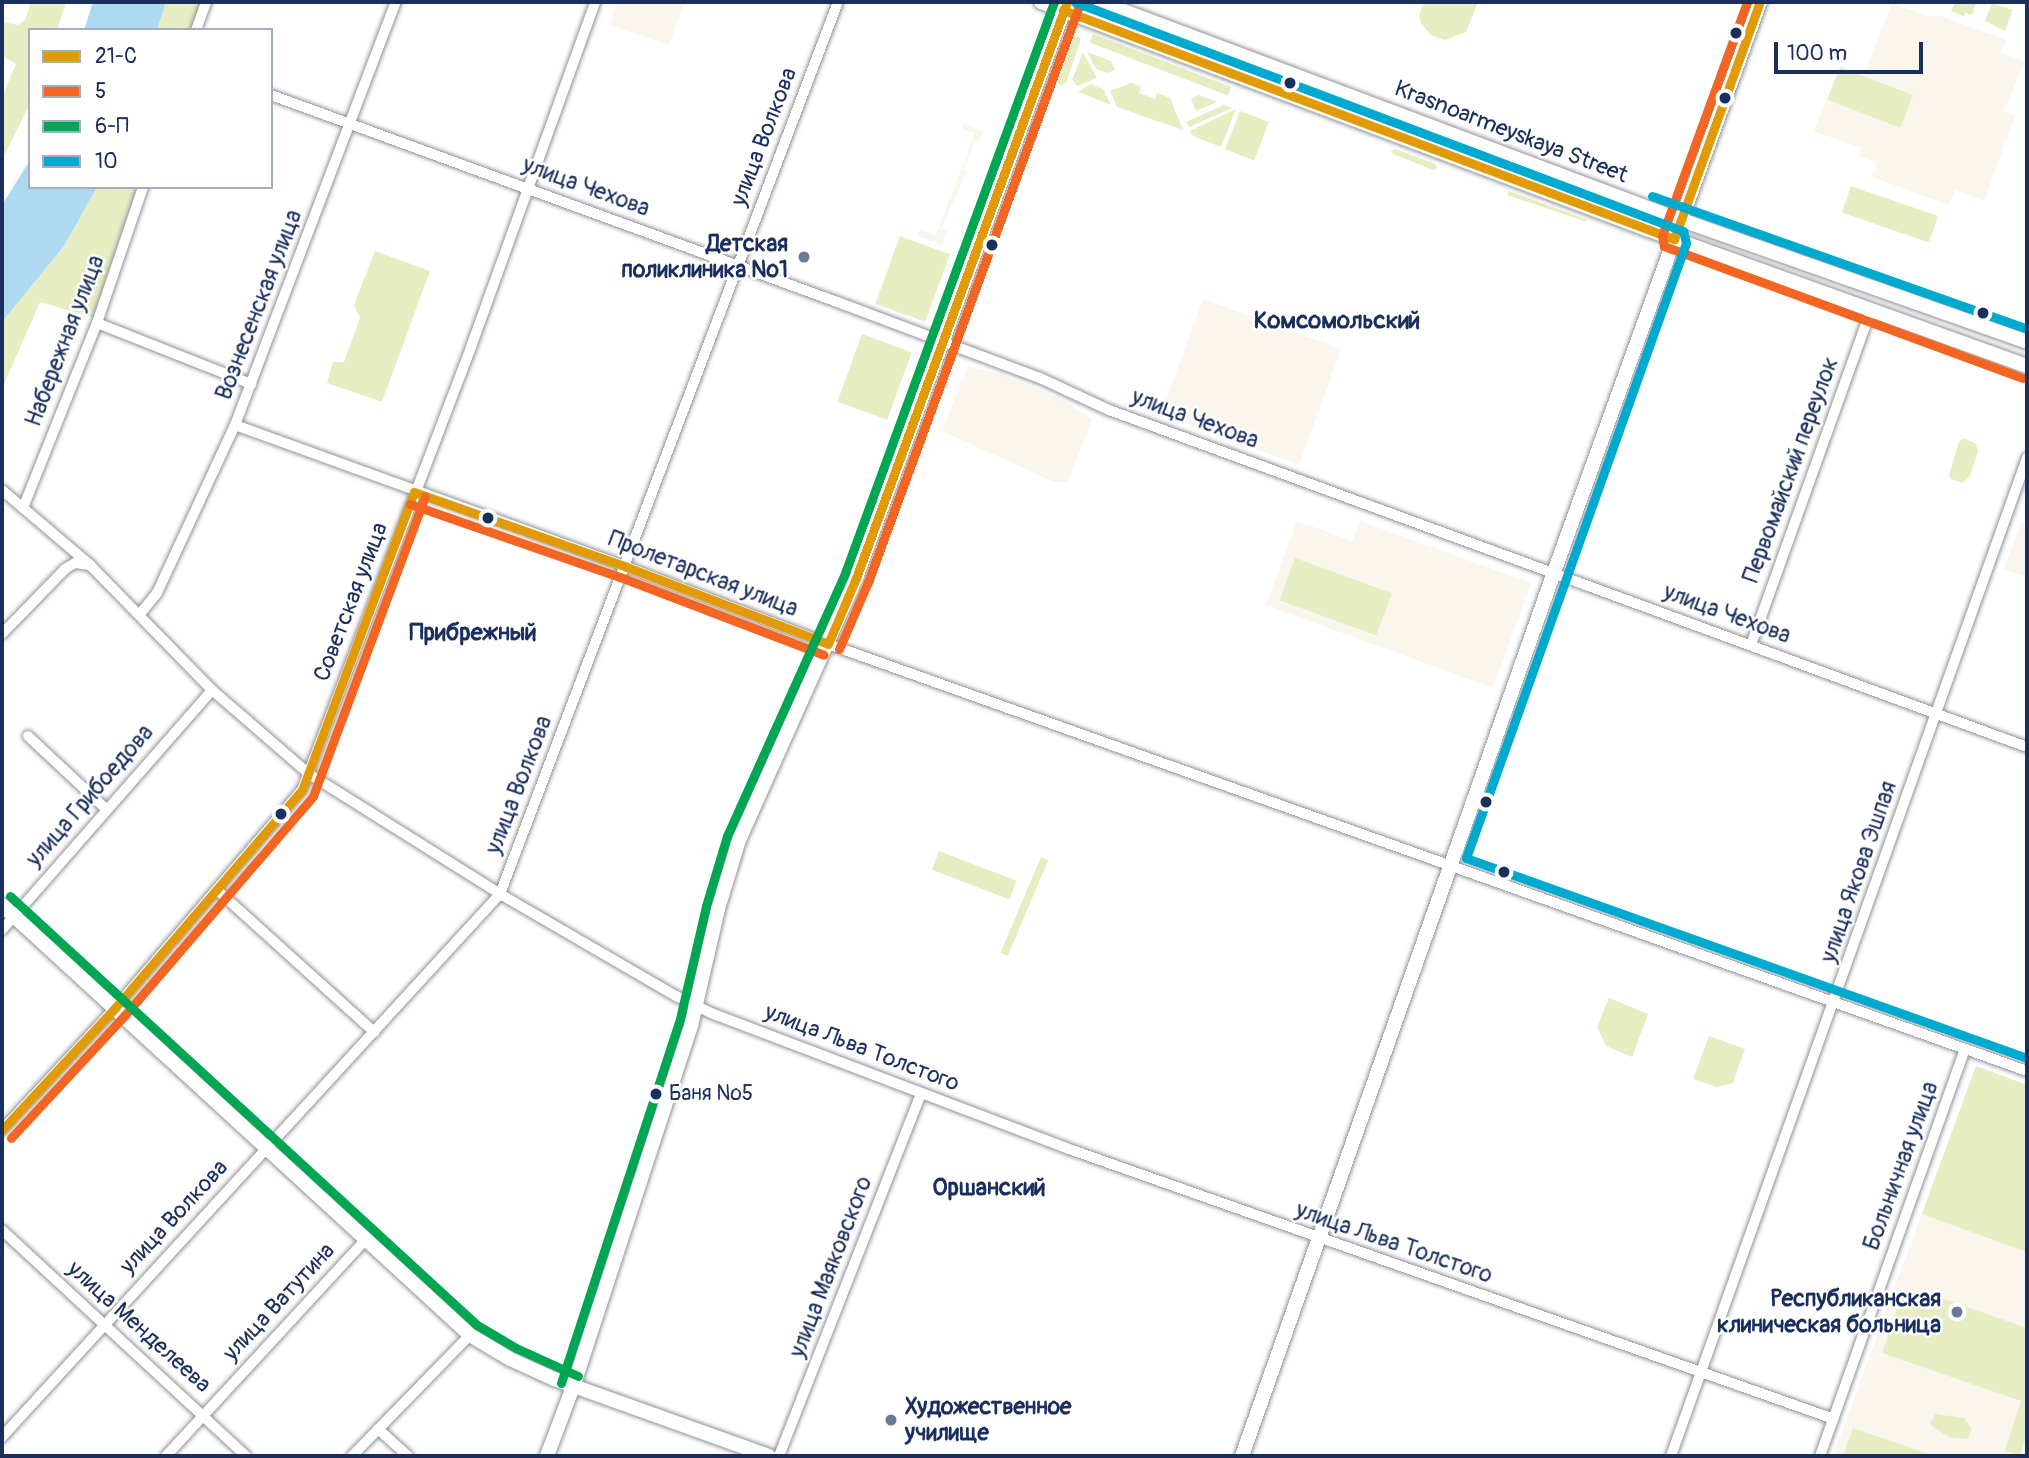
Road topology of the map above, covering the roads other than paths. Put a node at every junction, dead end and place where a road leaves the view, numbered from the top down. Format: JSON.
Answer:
{"nodes":[{"id":1,"x":206,"y":2,"type":"edge"},
{"id":2,"x":396,"y":2,"type":"edge"},
{"id":3,"x":595,"y":2,"type":"edge"},
{"id":4,"x":838,"y":2,"type":"edge"},
{"id":5,"x":1041,"y":2,"type":"edge"},
{"id":6,"x":1100,"y":2,"type":"edge"},
{"id":7,"x":1760,"y":2,"type":"edge"},
{"id":8,"x":1065,"y":6,"type":"edge"},
{"id":9,"x":197,"y":28,"type":"edge"},
{"id":10,"x":273,"y":96,"type":"edge"},
{"id":11,"x":350,"y":123,"type":"junction"},
{"id":12,"x":142,"y":189,"type":"edge"},
{"id":13,"x":529,"y":189,"type":"junction"},
{"id":14,"x":1681,"y":220,"type":"junction"},
{"id":15,"x":1674,"y":239,"type":"junction"},
{"id":16,"x":738,"y":265,"type":"junction"},
{"id":17,"x":1871,"y":309,"type":"junction"},
{"id":18,"x":97,"y":323,"type":"junction"},
{"id":19,"x":942,"y":341,"type":"junction"},
{"id":20,"x":2027,"y":342,"type":"edge"},
{"id":21,"x":2027,"y":366,"type":"edge"},
{"id":22,"x":251,"y":384,"type":"junction"},
{"id":23,"x":235,"y":425,"type":"junction"},
{"id":24,"x":2027,"y":458,"type":"edge"},
{"id":25,"x":2,"y":490,"type":"edge"},
{"id":26,"x":414,"y":492,"type":"junction"},
{"id":27,"x":23,"y":508,"type":"junction"},
{"id":28,"x":90,"y":565,"type":"junction"},
{"id":29,"x":624,"y":566,"type":"junction"},
{"id":30,"x":1554,"y":573,"type":"junction"},
{"id":31,"x":140,"y":614,"type":"junction"},
{"id":32,"x":2,"y":634,"type":"edge"},
{"id":33,"x":828,"y":644,"type":"junction"},
{"id":34,"x":1751,"y":645,"type":"junction"},
{"id":35,"x":212,"y":690,"type":"junction"},
{"id":36,"x":1937,"y":714,"type":"junction"},
{"id":37,"x":27,"y":736,"type":"dead end"},
{"id":38,"x":2027,"y":747,"type":"edge"},
{"id":39,"x":309,"y":775,"type":"junction"},
{"id":40,"x":105,"y":808,"type":"junction"},
{"id":41,"x":1450,"y":865,"type":"junction"},
{"id":42,"x":217,"y":890,"type":"junction"},
{"id":43,"x":500,"y":894,"type":"junction"},
{"id":44,"x":2,"y":905,"type":"edge"},
{"id":45,"x":15,"y":917,"type":"junction"},
{"id":46,"x":2,"y":930,"type":"edge"},
{"id":47,"x":1835,"y":1002,"type":"junction"},
{"id":48,"x":696,"y":1005,"type":"junction"},
{"id":49,"x":115,"y":1008,"type":"junction"},
{"id":50,"x":374,"y":1032,"type":"junction"},
{"id":51,"x":1965,"y":1049,"type":"junction"},
{"id":52,"x":2027,"y":1071,"type":"edge"},
{"id":53,"x":921,"y":1094,"type":"junction"},
{"id":54,"x":2,"y":1130,"type":"edge"},
{"id":55,"x":268,"y":1148,"type":"junction"},
{"id":56,"x":2,"y":1230,"type":"edge"},
{"id":57,"x":366,"y":1239,"type":"junction"},
{"id":58,"x":1318,"y":1239,"type":"junction"},
{"id":59,"x":103,"y":1324,"type":"junction"},
{"id":60,"x":470,"y":1335,"type":"junction"},
{"id":61,"x":1701,"y":1373,"type":"junction"},
{"id":62,"x":573,"y":1387,"type":"junction"},
{"id":63,"x":204,"y":1415,"type":"junction"},
{"id":64,"x":1833,"y":1419,"type":"junction"},
{"id":65,"x":378,"y":1429,"type":"junction"},
{"id":66,"x":2,"y":1437,"type":"edge"},
{"id":67,"x":166,"y":1456,"type":"edge"},
{"id":68,"x":246,"y":1456,"type":"edge"},
{"id":69,"x":352,"y":1456,"type":"edge"},
{"id":70,"x":408,"y":1456,"type":"edge"},
{"id":71,"x":547,"y":1456,"type":"edge"},
{"id":72,"x":769,"y":1456,"type":"edge"},
{"id":73,"x":779,"y":1456,"type":"edge"},
{"id":74,"x":1242,"y":1456,"type":"edge"},
{"id":75,"x":1671,"y":1456,"type":"edge"},
{"id":76,"x":1820,"y":1456,"type":"edge"}],
"edges":[{"from":1,"to":9,"type":"street"},
{"from":2,"to":11,"type":"street","name":"Вознесенская улица"},
{"from":3,"to":13,"type":"street","name":"Советская улица"},
{"from":4,"to":16,"type":"street","name":"улица Волкова"},
{"from":5,"to":8,"type":"main road","name":"Krasnoarmeyskaya Street"},
{"from":6,"to":14,"type":"main road","name":"Krasnoarmeyskaya Street"},
{"from":7,"to":14,"type":"main road"},
{"from":8,"to":15,"type":"main road","name":"Krasnoarmeyskaya Street"},
{"from":8,"to":19,"type":"main road"},
{"from":10,"to":11,"type":"street","name":"улица Чехова"},
{"from":11,"to":13,"type":"street","name":"улица Чехова"},
{"from":11,"to":22,"type":"street","name":"Вознесенская улица"},
{"from":12,"to":18,"type":"street","name":"Набережная улица"},
{"from":13,"to":16,"type":"street","name":"улица Чехова"},
{"from":13,"to":26,"type":"street","name":"Советская улица"},
{"from":14,"to":15,"type":"main road"},
{"from":14,"to":20,"type":"main road","name":"Krasnoarmeyskaya Street"},
{"from":15,"to":17,"type":"main road","name":"Krasnoarmeyskaya Street"},
{"from":15,"to":30,"type":"main road"},
{"from":16,"to":19,"type":"street","name":"улица Чехова"},
{"from":16,"to":29,"type":"street","name":"улица Волкова"},
{"from":17,"to":21,"type":"main road","name":"Krasnoarmeyskaya Street"},
{"from":17,"to":34,"type":"street","name":"Первомайский переулок"},
{"from":18,"to":22,"type":"street"},
{"from":18,"to":27,"type":"street","name":"Набережная улица"},
{"from":19,"to":30,"type":"street","name":"улица Чехова"},
{"from":19,"to":33,"type":"main road"},
{"from":22,"to":23,"type":"street","name":"Вознесенская улица"},
{"from":23,"to":26,"type":"street","name":"Пролетарская улица"},
{"from":23,"to":31,"type":"street","name":"Вознесенская улица"},
{"from":24,"to":36,"type":"street","name":"улица Якова Эшпая"},
{"from":25,"to":27,"type":"street","name":"улица Льва Толстого"},
{"from":26,"to":29,"type":"street","name":"Пролетарская улица"},
{"from":26,"to":39,"type":"street","name":"Советская улица"},
{"from":27,"to":28,"type":"street","name":"улица Льва Толстого"},
{"from":28,"to":31,"type":"street","name":"улица Льва Толстого"},
{"from":28,"to":32,"type":"street"},
{"from":29,"to":33,"type":"street","name":"Пролетарская улица"},
{"from":29,"to":43,"type":"street","name":"улица Волкова"},
{"from":30,"to":34,"type":"street","name":"улица Чехова"},
{"from":30,"to":41,"type":"main road"},
{"from":31,"to":35,"type":"street","name":"улица Льва Толстого"},
{"from":33,"to":41,"type":"street","name":"Пролетарская улица"},
{"from":33,"to":48,"type":"main road"},
{"from":34,"to":36,"type":"street","name":"улица Чехова"},
{"from":35,"to":39,"type":"street","name":"улица Льва Толстого"},
{"from":35,"to":40,"type":"street","name":"улица Грибоедова"},
{"from":36,"to":38,"type":"street","name":"улица Чехова"},
{"from":36,"to":47,"type":"street","name":"улица Якова Эшпая"},
{"from":37,"to":40,"type":"street"},
{"from":39,"to":42,"type":"street","name":"Советская улица"},
{"from":39,"to":43,"type":"street","name":"улица Льва Толстого"},
{"from":40,"to":45,"type":"street","name":"улица Грибоедова"},
{"from":41,"to":47,"type":"street","name":"Пролетарская улица"},
{"from":41,"to":58,"type":"main road"},
{"from":42,"to":49,"type":"street","name":"Советская улица"},
{"from":42,"to":50,"type":"street"},
{"from":43,"to":48,"type":"street","name":"улица Льва Толстого"},
{"from":43,"to":50,"type":"street","name":"улица Волкова"},
{"from":44,"to":45,"type":"main road"},
{"from":45,"to":46,"type":"street","name":"улица Грибоедова"},
{"from":45,"to":49,"type":"main road"},
{"from":47,"to":51,"type":"street","name":"Пролетарская улица"},
{"from":47,"to":61,"type":"street","name":"улица Якова Эшпая"},
{"from":48,"to":53,"type":"street","name":"улица Льва Толстого"},
{"from":48,"to":62,"type":"main road"},
{"from":49,"to":54,"type":"street","name":"Советская улица"},
{"from":49,"to":55,"type":"main road"},
{"from":50,"to":55,"type":"street","name":"улица Волкова"},
{"from":51,"to":52,"type":"street","name":"Пролетарская улица"},
{"from":51,"to":64,"type":"street","name":"Больничная улица"},
{"from":53,"to":58,"type":"street","name":"улица Льва Толстого"},
{"from":53,"to":73,"type":"street","name":"улица Маяковского"},
{"from":55,"to":57,"type":"main road"},
{"from":55,"to":59,"type":"street","name":"улица Волкова"},
{"from":56,"to":59,"type":"street","name":"улица Менделеева"},
{"from":57,"to":60,"type":"main road"},
{"from":57,"to":63,"type":"street","name":"улица Ватутина"},
{"from":58,"to":61,"type":"street","name":"улица Льва Толстого"},
{"from":58,"to":74,"type":"main road"},
{"from":59,"to":63,"type":"street","name":"улица Менделеева"},
{"from":59,"to":66,"type":"street","name":"улица Волкова"},
{"from":60,"to":62,"type":"main road"},
{"from":60,"to":65,"type":"street"},
{"from":61,"to":64,"type":"street","name":"улица Льва Толстого"},
{"from":61,"to":75,"type":"street","name":"улица Якова Эшпая"},
{"from":62,"to":71,"type":"main road"},
{"from":62,"to":72,"type":"main road"},
{"from":63,"to":67,"type":"street","name":"улица Ватутина"},
{"from":63,"to":68,"type":"street","name":"улица Менделеева"},
{"from":64,"to":76,"type":"street","name":"Больничная улица"},
{"from":65,"to":69,"type":"street"},
{"from":65,"to":70,"type":"street"}]}
